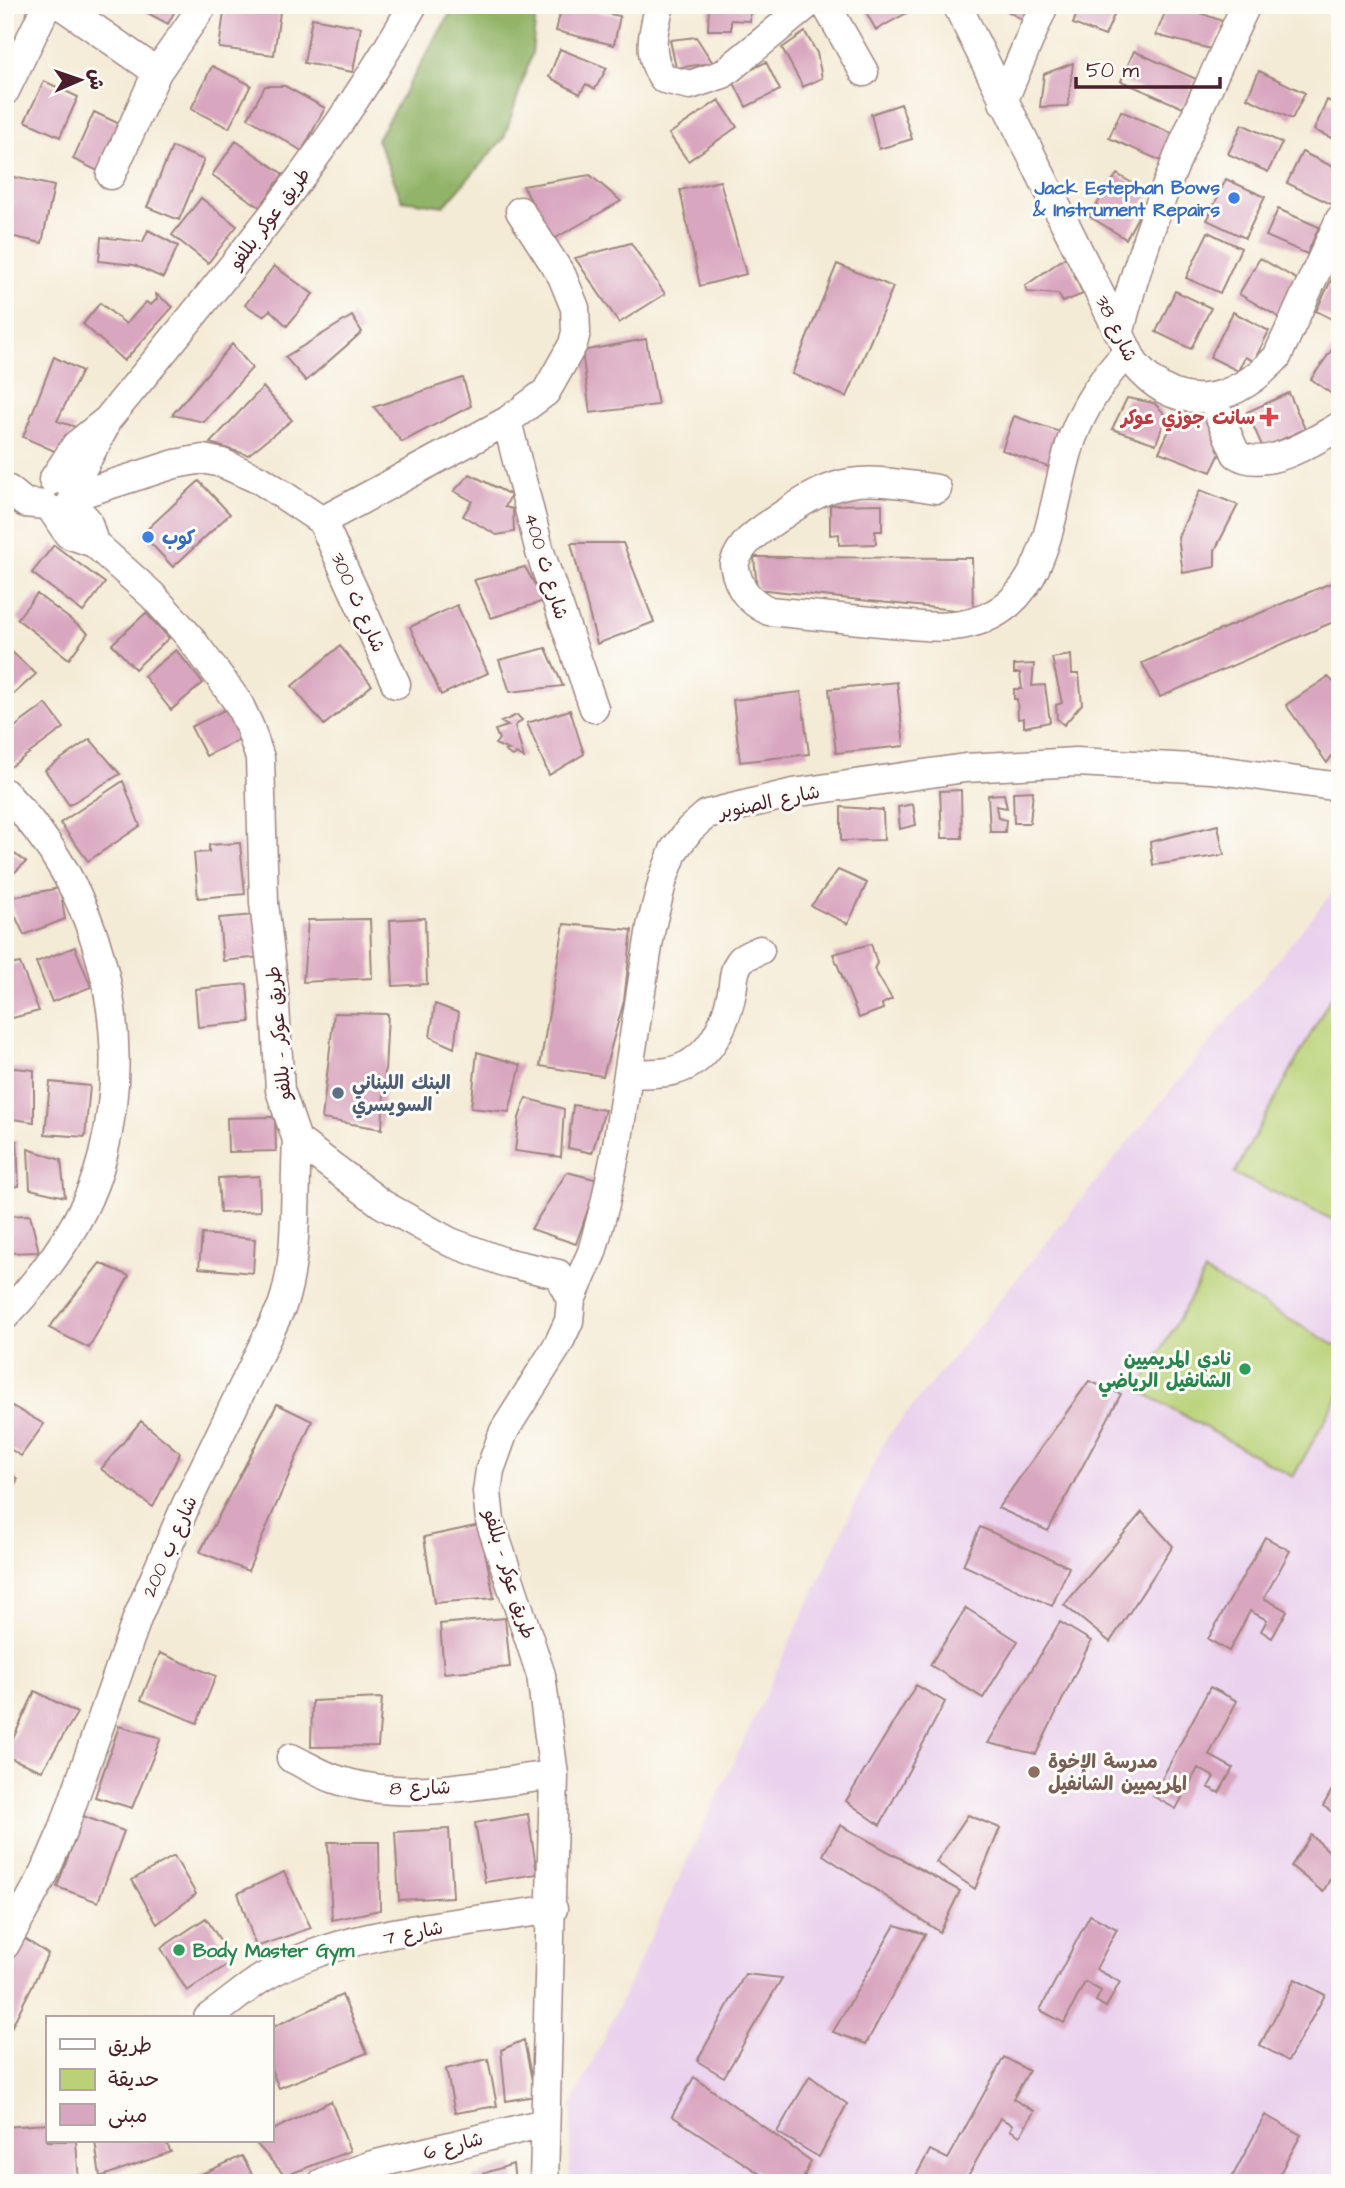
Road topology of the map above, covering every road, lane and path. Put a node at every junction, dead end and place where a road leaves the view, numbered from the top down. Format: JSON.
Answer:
{"nodes":[{"id":1,"x":47,"y":5,"type":"edge"},
{"id":2,"x":61,"y":5,"type":"edge"},
{"id":3,"x":413,"y":5,"type":"edge"},
{"id":4,"x":660,"y":5,"type":"edge"},
{"id":5,"x":807,"y":5,"type":"edge"},
{"id":6,"x":826,"y":5,"type":"edge"},
{"id":7,"x":957,"y":5,"type":"edge"},
{"id":8,"x":1044,"y":5,"type":"edge"},
{"id":9,"x":1246,"y":5,"type":"edge"},
{"id":10,"x":202,"y":8,"type":"dead end"},
{"id":11,"x":157,"y":72,"type":"junction"},
{"id":12,"x":864,"y":72,"type":"dead end"},
{"id":13,"x":5,"y":91,"type":"edge"},
{"id":14,"x":1003,"y":102,"type":"junction"},
{"id":15,"x":111,"y":175,"type":"dead end"},
{"id":16,"x":520,"y":211,"type":"dead end"},
{"id":17,"x":1340,"y":219,"type":"edge"},
{"id":18,"x":1124,"y":342,"type":"junction"},
{"id":19,"x":1211,"y":397,"type":"junction"},
{"id":20,"x":507,"y":421,"type":"junction"},
{"id":21,"x":1340,"y":426,"type":"edge"},
{"id":22,"x":937,"y":489,"type":"dead end"},
{"id":23,"x":7,"y":490,"type":"edge"},
{"id":24,"x":59,"y":496,"type":"junction"},
{"id":25,"x":322,"y":521,"type":"junction"},
{"id":26,"x":396,"y":684,"type":"dead end"},
{"id":27,"x":594,"y":708,"type":"dead end"},
{"id":28,"x":1340,"y":787,"type":"edge"},
{"id":29,"x":5,"y":793,"type":"edge"},
{"id":30,"x":760,"y":950,"type":"dead end"},
{"id":31,"x":628,"y":1074,"type":"junction"},
{"id":32,"x":297,"y":1140,"type":"junction"},
{"id":33,"x":571,"y":1300,"type":"junction"},
{"id":34,"x":5,"y":1316,"type":"edge"},
{"id":35,"x":291,"y":1758,"type":"dead end"},
{"id":36,"x":554,"y":1775,"type":"junction"},
{"id":37,"x":553,"y":1909,"type":"junction"},
{"id":38,"x":5,"y":1945,"type":"edge"},
{"id":39,"x":211,"y":2016,"type":"edge"},
{"id":40,"x":544,"y":2123,"type":"junction"},
{"id":41,"x":322,"y":2183,"type":"edge"},
{"id":42,"x":544,"y":2183,"type":"edge"}],
"edges":[{"from":1,"to":13,"type":"street"},
{"from":2,"to":11,"type":"street"},
{"from":3,"to":24,"type":"street","name":"طريق عوكر بللفو"},
{"from":4,"to":5,"type":"street"},
{"from":6,"to":12,"type":"street"},
{"from":7,"to":14,"type":"street","name":"شارع 38"},
{"from":8,"to":14,"type":"street"},
{"from":9,"to":18,"type":"street"},
{"from":10,"to":11,"type":"street"},
{"from":11,"to":15,"type":"street"},
{"from":14,"to":18,"type":"street","name":"شارع 38"},
{"from":16,"to":20,"type":"street"},
{"from":17,"to":19,"type":"street","name":"شارع 38"},
{"from":18,"to":19,"type":"street","name":"شارع 38"},
{"from":18,"to":22,"type":"street"},
{"from":19,"to":21,"type":"street"},
{"from":20,"to":25,"type":"street"},
{"from":20,"to":27,"type":"street","name":"شارع ث 400"},
{"from":23,"to":24,"type":"street"},
{"from":24,"to":25,"type":"street"},
{"from":24,"to":32,"type":"street","name":"طريق عوكر - بللفو"},
{"from":25,"to":26,"type":"street","name":"شارع ث 300"},
{"from":28,"to":31,"type":"street","name":"شارع الصنوبر"},
{"from":29,"to":34,"type":"street"},
{"from":30,"to":31,"type":"street"},
{"from":31,"to":33,"type":"street","name":"شارع الصنوبر"},
{"from":32,"to":33,"type":"street"},
{"from":32,"to":38,"type":"street","name":"شارع ب 200"},
{"from":33,"to":36,"type":"street","name":"طريق عوكر - بللفو"},
{"from":35,"to":36,"type":"street","name":"شارع 8"},
{"from":36,"to":37,"type":"street","name":"طريق عوكر - بللفو"},
{"from":37,"to":39,"type":"street","name":"شارع 7"},
{"from":37,"to":40,"type":"street","name":"طريق عوكر - بللفو"},
{"from":40,"to":41,"type":"street","name":"شارع 6"},
{"from":40,"to":42,"type":"street","name":"طريق عوكر - بللفو"}]}
